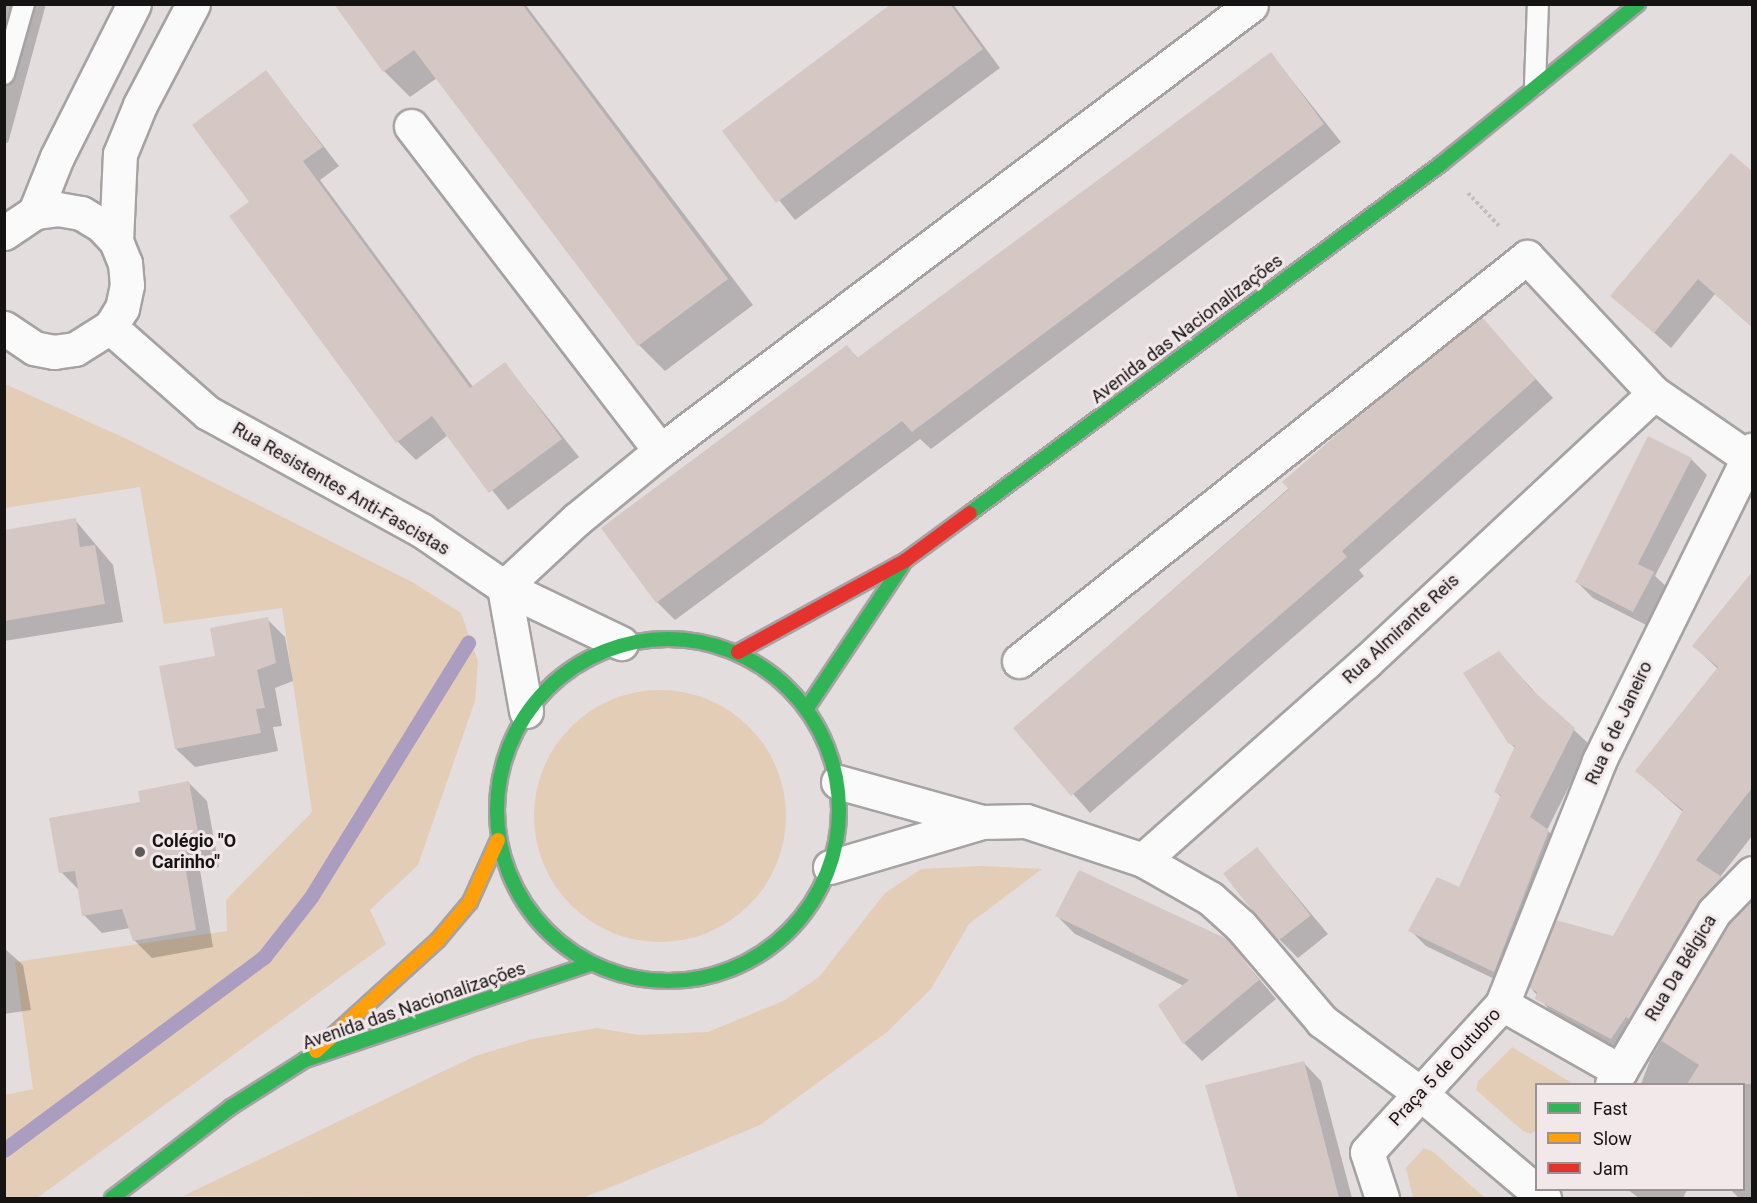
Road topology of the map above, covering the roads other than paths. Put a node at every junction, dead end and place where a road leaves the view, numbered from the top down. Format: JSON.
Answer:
{"nodes":[{"id":1,"x":24,"y":4,"type":"edge"},
{"id":2,"x":134,"y":4,"type":"edge"},
{"id":3,"x":193,"y":4,"type":"edge"},
{"id":4,"x":1538,"y":4,"type":"edge"},
{"id":5,"x":1638,"y":4,"type":"edge"},
{"id":6,"x":1251,"y":5,"type":"edge"},
{"id":7,"x":4,"y":74,"type":"edge"},
{"id":8,"x":1535,"y":84,"type":"junction"},
{"id":9,"x":411,"y":126,"type":"dead end"},
{"id":10,"x":35,"y":212,"type":"junction"},
{"id":11,"x":4,"y":233,"type":"edge"},
{"id":12,"x":116,"y":242,"type":"junction"},
{"id":13,"x":110,"y":327,"type":"junction"},
{"id":14,"x":4,"y":328,"type":"edge"},
{"id":15,"x":1654,"y":393,"type":"junction"},
{"id":16,"x":660,"y":451,"type":"junction"},
{"id":17,"x":1750,"y":453,"type":"edge"},
{"id":18,"x":906,"y":560,"type":"junction"},
{"id":19,"x":504,"y":587,"type":"junction"},
{"id":20,"x":621,"y":643,"type":"junction"},
{"id":21,"x":738,"y":652,"type":"junction"},
{"id":22,"x":1018,"y":661,"type":"dead end"},
{"id":23,"x":807,"y":708,"type":"junction"},
{"id":24,"x":526,"y":711,"type":"junction"},
{"id":25,"x":838,"y":782,"type":"junction"},
{"id":26,"x":982,"y":822,"type":"junction"},
{"id":27,"x":498,"y":840,"type":"junction"},
{"id":28,"x":1143,"y":860,"type":"junction"},
{"id":29,"x":830,"y":867,"type":"junction"},
{"id":30,"x":1752,"y":873,"type":"edge"},
{"id":31,"x":588,"y":965,"type":"junction"},
{"id":32,"x":1502,"y":1004,"type":"junction"},
{"id":33,"x":305,"y":1060,"type":"junction"},
{"id":34,"x":1616,"y":1078,"type":"edge"},
{"id":35,"x":1421,"y":1095,"type":"junction"},
{"id":36,"x":1535,"y":1190,"type":"edge"},
{"id":37,"x":112,"y":1198,"type":"edge"},
{"id":38,"x":1382,"y":1198,"type":"edge"}],
"edges":[{"from":1,"to":7,"type":"lane"},
{"from":2,"to":10,"type":"street"},
{"from":3,"to":12,"type":"street"},
{"from":4,"to":8,"type":"lane"},
{"from":5,"to":8,"type":"street","name":"Avenida das Nacionalizações"},
{"from":6,"to":16,"type":"street"},
{"from":8,"to":18,"type":"street","name":"Avenida das Nacionalizações"},
{"from":9,"to":16,"type":"street"},
{"from":10,"to":11,"type":"street"},
{"from":10,"to":12,"type":"street"},
{"from":12,"to":13,"type":"street"},
{"from":13,"to":14,"type":"street"},
{"from":13,"to":19,"type":"street","name":"Rua Resistentes Anti-Fascistas"},
{"from":15,"to":17,"type":"street"},
{"from":15,"to":22,"type":"street"},
{"from":15,"to":28,"type":"street","name":"Rua Almirante Reis"},
{"from":16,"to":19,"type":"street"},
{"from":17,"to":32,"type":"street","name":"Rua 6 de Janeiro"},
{"from":18,"to":21,"type":"street","name":"Avenida das Nacionalizações"},
{"from":18,"to":23,"type":"street"},
{"from":19,"to":20,"type":"street","name":"Rua Resistentes Anti-Fascistas"},
{"from":19,"to":24,"type":"street"},
{"from":20,"to":21,"type":"street"},
{"from":20,"to":24,"type":"street"},
{"from":21,"to":23,"type":"street"},
{"from":23,"to":25,"type":"street"},
{"from":24,"to":27,"type":"street"},
{"from":25,"to":26,"type":"street"},
{"from":25,"to":29,"type":"street"},
{"from":26,"to":28,"type":"street"},
{"from":26,"to":29,"type":"street"},
{"from":27,"to":31,"type":"street"},
{"from":27,"to":33,"type":"street"},
{"from":28,"to":35,"type":"street"},
{"from":29,"to":31,"type":"street"},
{"from":30,"to":34,"type":"street","name":"Rua Da Bélgica"},
{"from":31,"to":33,"type":"street","name":"Avenida das Nacionalizações"},
{"from":32,"to":34,"type":"street","name":"Praça 5 de Outubro"},
{"from":32,"to":35,"type":"street","name":"Praça 5 de Outubro"},
{"from":33,"to":37,"type":"street","name":"Avenida das Nacionalizações"},
{"from":35,"to":36,"type":"street"},
{"from":35,"to":38,"type":"street","name":"Praça 5 de Outubro"}]}
